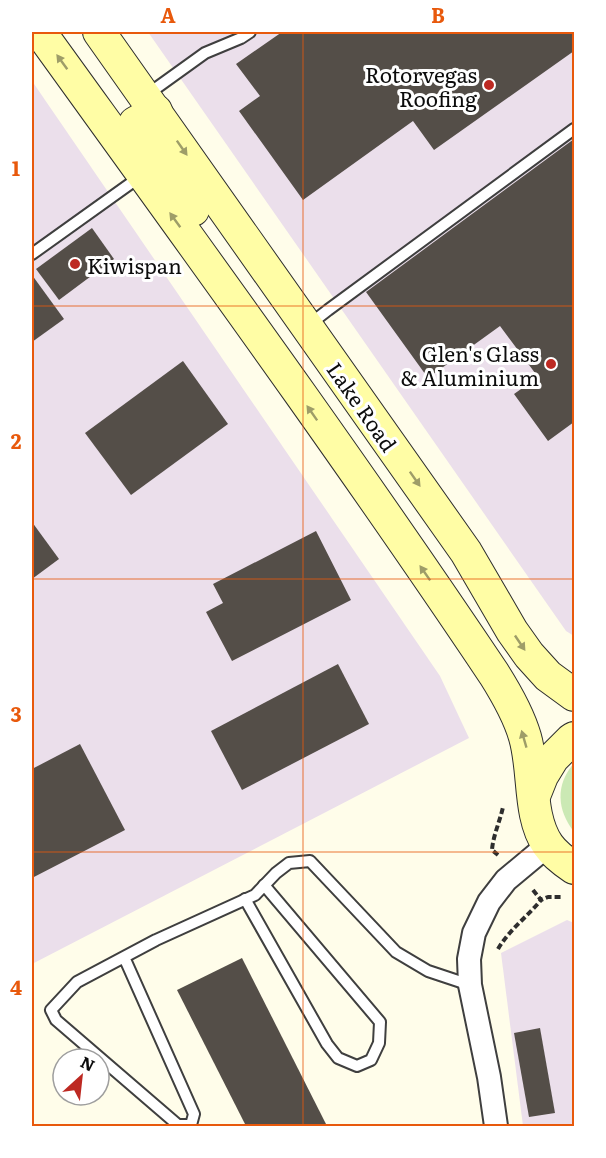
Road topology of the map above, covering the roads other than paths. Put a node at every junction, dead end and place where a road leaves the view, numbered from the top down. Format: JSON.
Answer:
{"nodes":[{"id":1,"x":40,"y":32,"type":"edge"},
{"id":2,"x":99,"y":32,"type":"edge"},
{"id":3,"x":250,"y":32,"type":"edge"},
{"id":4,"x":151,"y":104,"type":"junction"},
{"id":5,"x":574,"y":129,"type":"edge"},
{"id":6,"x":143,"y":175,"type":"junction"},
{"id":7,"x":32,"y":254,"type":"edge"},
{"id":8,"x":222,"y":285,"type":"junction"},
{"id":9,"x":308,"y":326,"type":"junction"},
{"id":10,"x":574,"y":695,"type":"edge"},
{"id":11,"x":574,"y":738,"type":"edge"},
{"id":12,"x":534,"y":796,"type":"junction"},
{"id":13,"x":548,"y":845,"type":"junction"},
{"id":14,"x":574,"y":868,"type":"edge"},
{"id":15,"x":264,"y":885,"type":"junction"},
{"id":16,"x":245,"y":899,"type":"junction"},
{"id":17,"x":124,"y":957,"type":"junction"},
{"id":18,"x":470,"y":985,"type":"junction"},
{"id":19,"x":496,"y":1126,"type":"edge"}],
"edges":[{"from":6,"to":1,"type":"main road","one_way":true},
{"from":2,"to":4,"type":"main road","name":"Lake Road"},
{"from":3,"to":4,"type":"lane"},
{"from":4,"to":8,"type":"main road"},
{"from":4,"to":9,"type":"main road","name":"Lake Road","one_way":true},
{"from":5,"to":9,"type":"lane"},
{"from":6,"to":7,"type":"lane"},
{"from":8,"to":6,"type":"main road","one_way":true},
{"from":12,"to":8,"type":"main road","one_way":true},
{"from":9,"to":10,"type":"main road","name":"Lake Road","one_way":true},
{"from":11,"to":12,"type":"main road"},
{"from":12,"to":13,"type":"main road"},
{"from":13,"to":14,"type":"main road"},
{"from":13,"to":18,"type":"street"},
{"from":15,"to":16,"type":"lane"},
{"from":15,"to":16,"type":"lane"},
{"from":15,"to":18,"type":"lane"},
{"from":16,"to":17,"type":"lane"},
{"from":17,"to":17,"type":"lane"},
{"from":18,"to":19,"type":"street"}]}
